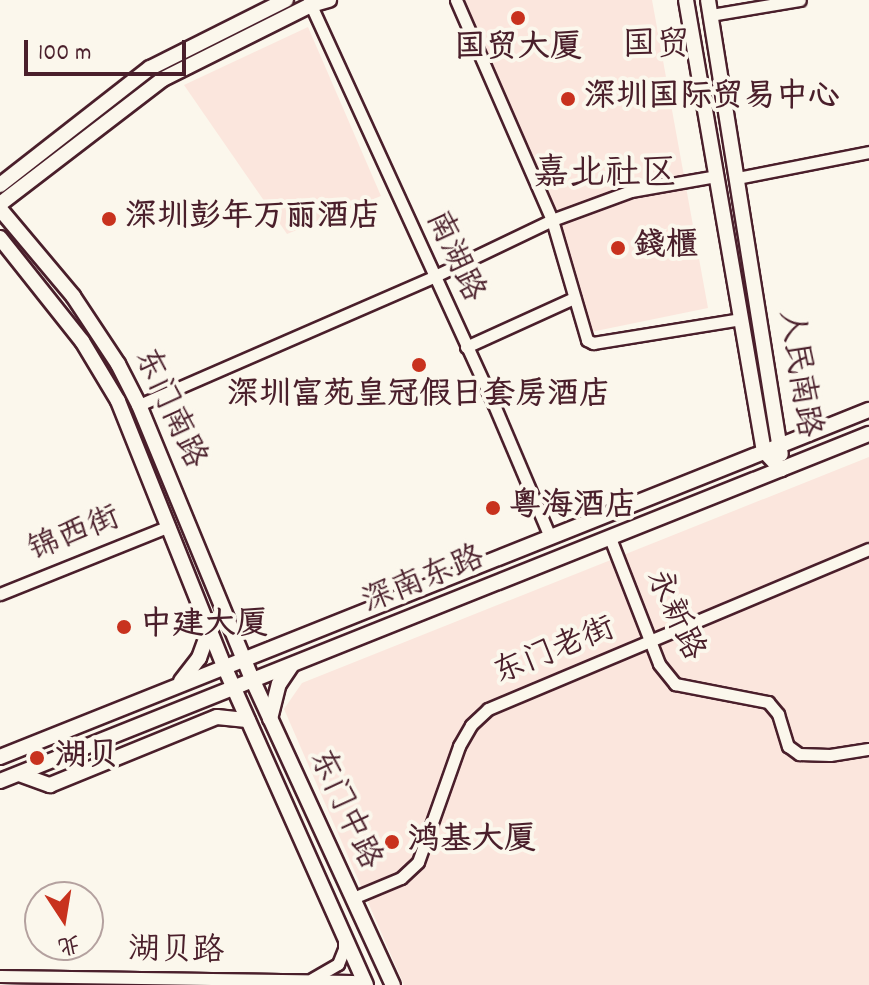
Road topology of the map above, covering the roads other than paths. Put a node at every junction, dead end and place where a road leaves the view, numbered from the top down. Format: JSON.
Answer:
{"nodes":[{"id":1,"x":286,"y":0,"type":"edge"},
{"id":2,"x":329,"y":0,"type":"edge"},
{"id":3,"x":456,"y":0,"type":"edge"},
{"id":4,"x":686,"y":0,"type":"edge"},
{"id":5,"x":800,"y":0,"type":"edge"},
{"id":6,"x":309,"y":3,"type":"edge"},
{"id":7,"x":709,"y":8,"type":"edge"},
{"id":8,"x":869,"y":152,"type":"edge"},
{"id":9,"x":716,"y":176,"type":"junction"},
{"id":10,"x":737,"y":178,"type":"junction"},
{"id":11,"x":0,"y":185,"type":"edge"},
{"id":12,"x":0,"y":206,"type":"edge"},
{"id":13,"x":552,"y":220,"type":"junction"},
{"id":14,"x":0,"y":238,"type":"edge"},
{"id":15,"x":433,"y":277,"type":"junction"},
{"id":16,"x":574,"y":298,"type":"junction"},
{"id":17,"x":741,"y":319,"type":"junction"},
{"id":18,"x":466,"y":347,"type":"junction"},
{"id":19,"x":139,"y":405,"type":"junction"},
{"id":20,"x":869,"y":410,"type":"edge"},
{"id":21,"x":869,"y":434,"type":"edge"},
{"id":22,"x":782,"y":444,"type":"junction"},
{"id":23,"x":764,"y":451,"type":"junction"},
{"id":24,"x":781,"y":469,"type":"junction"},
{"id":25,"x":169,"y":526,"type":"junction"},
{"id":26,"x":550,"y":537,"type":"junction"},
{"id":27,"x":610,"y":538,"type":"junction"},
{"id":28,"x":869,"y":549,"type":"edge"},
{"id":29,"x":0,"y":594,"type":"edge"},
{"id":30,"x":228,"y":622,"type":"junction"},
{"id":31,"x":209,"y":630,"type":"junction"},
{"id":32,"x":651,"y":642,"type":"junction"},
{"id":33,"x":280,"y":644,"type":"junction"},
{"id":34,"x":243,"y":658,"type":"junction"},
{"id":35,"x":224,"y":666,"type":"junction"},
{"id":36,"x":291,"y":666,"type":"junction"},
{"id":37,"x":253,"y":681,"type":"junction"},
{"id":38,"x":171,"y":687,"type":"junction"},
{"id":39,"x":234,"y":688,"type":"junction"},
{"id":40,"x":248,"y":720,"type":"junction"},
{"id":41,"x":270,"y":720,"type":"junction"},
{"id":42,"x":869,"y":749,"type":"edge"},
{"id":43,"x":0,"y":757,"type":"edge"},
{"id":44,"x":19,"y":774,"type":"junction"},
{"id":45,"x":0,"y":781,"type":"edge"},
{"id":46,"x":353,"y":898,"type":"junction"},
{"id":47,"x":343,"y":932,"type":"junction"},
{"id":48,"x":0,"y":976,"type":"edge"},
{"id":49,"x":102,"y":981,"type":"edge"},
{"id":50,"x":303,"y":981,"type":"junction"},
{"id":51,"x":197,"y":982,"type":"edge"},
{"id":52,"x":364,"y":985,"type":"edge"},
{"id":53,"x":393,"y":985,"type":"edge"}],
"edges":[{"from":1,"to":11,"type":"main road"},
{"from":2,"to":6,"type":"main road"},
{"from":3,"to":13,"type":"street"},
{"from":4,"to":9,"type":"main road","name":"人民南路"},
{"from":5,"to":7,"type":"street"},
{"from":6,"to":12,"type":"main road"},
{"from":6,"to":15,"type":"street","name":"南湖路"},
{"from":7,"to":10,"type":"main road","name":"人民南路"},
{"from":8,"to":10,"type":"street"},
{"from":9,"to":13,"type":"street"},
{"from":9,"to":17,"type":"main road","name":"人民南路"},
{"from":10,"to":22,"type":"main road","name":"人民南路"},
{"from":12,"to":19,"type":"main road","name":"东门南路"},
{"from":13,"to":15,"type":"street"},
{"from":13,"to":16,"type":"street"},
{"from":14,"to":25,"type":"main road","name":"东门南路"},
{"from":15,"to":18,"type":"street","name":"南湖路"},
{"from":15,"to":19,"type":"street"},
{"from":16,"to":17,"type":"street"},
{"from":16,"to":18,"type":"street"},
{"from":17,"to":23,"type":"main road","name":"人民南路"},
{"from":18,"to":26,"type":"street","name":"南湖路"},
{"from":19,"to":30,"type":"main road","name":"东门南路"},
{"from":20,"to":22,"type":"main road","name":"深南东路"},
{"from":21,"to":24,"type":"main road","name":"深南东路"},
{"from":22,"to":23,"type":"main road","name":"深南东路"},
{"from":22,"to":24,"type":"main road","name":"人民南路"},
{"from":23,"to":24,"type":"main road","name":"人民南路"},
{"from":23,"to":26,"type":"main road","name":"深南东路"},
{"from":24,"to":27,"type":"main road","name":"深南东路"},
{"from":25,"to":29,"type":"street","name":"锦西街"},
{"from":25,"to":31,"type":"main road","name":"东门南路"},
{"from":26,"to":33,"type":"main road","name":"深南东路"},
{"from":27,"to":32,"type":"street","name":"永新路"},
{"from":27,"to":36,"type":"main road","name":"深南东路"},
{"from":28,"to":32,"type":"street","name":"东门老街"},
{"from":30,"to":33,"type":"main road"},
{"from":30,"to":34,"type":"main road","name":"东门南路"},
{"from":31,"to":35,"type":"main road","name":"东门南路"},
{"from":31,"to":38,"type":"main road"},
{"from":32,"to":42,"type":"street","name":"永新路"},
{"from":32,"to":46,"type":"street","name":"东门老街"},
{"from":33,"to":34,"type":"main road","name":"深南东路"},
{"from":34,"to":35,"type":"main road","name":"深南东路"},
{"from":34,"to":37,"type":"main road","name":"东门中路"},
{"from":35,"to":38,"type":"main road","name":"深南东路"},
{"from":35,"to":39,"type":"main road","name":"东门中路"},
{"from":36,"to":37,"type":"main road","name":"深南东路"},
{"from":36,"to":41,"type":"main road"},
{"from":37,"to":39,"type":"main road","name":"深南东路"},
{"from":37,"to":41,"type":"main road","name":"东门中路"},
{"from":38,"to":43,"type":"main road","name":"深南东路"},
{"from":39,"to":40,"type":"main road","name":"东门中路"},
{"from":39,"to":44,"type":"main road","name":"深南东路"},
{"from":40,"to":44,"type":"main road"},
{"from":40,"to":47,"type":"main road","name":"东门中路"},
{"from":41,"to":46,"type":"main road","name":"东门中路"},
{"from":44,"to":45,"type":"main road","name":"深南东路"},
{"from":46,"to":53,"type":"main road","name":"东门中路"},
{"from":47,"to":50,"type":"street","name":"湖贝路"},
{"from":47,"to":52,"type":"main road","name":"东门中路"},
{"from":48,"to":49,"type":"street","name":"湖贝路"},
{"from":49,"to":51,"type":"street","name":"湖贝路"},
{"from":50,"to":51,"type":"street","name":"湖贝路"},
{"from":50,"to":52,"type":"street","name":"湖贝路"}]}
